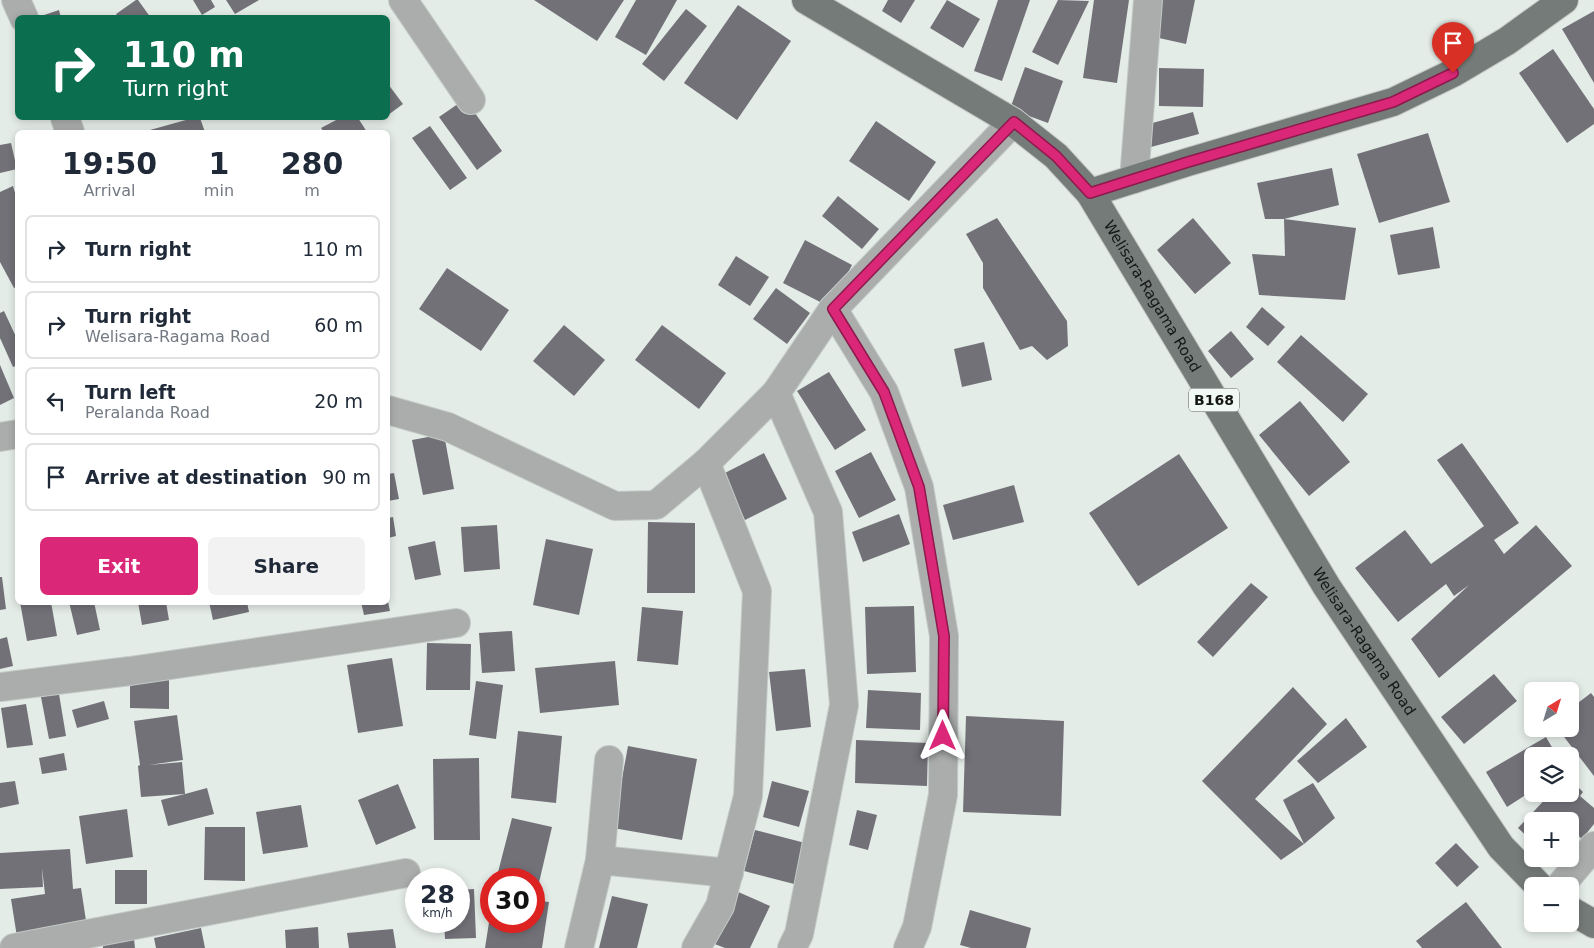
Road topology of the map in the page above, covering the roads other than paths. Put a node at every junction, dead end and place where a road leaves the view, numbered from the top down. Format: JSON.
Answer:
{"nodes":[{"id":1,"x":16,"y":0,"type":"edge"},
{"id":2,"x":403,"y":0,"type":"edge"},
{"id":3,"x":806,"y":0,"type":"edge"},
{"id":4,"x":1148,"y":0,"type":"edge"},
{"id":5,"x":1564,"y":0,"type":"edge"},
{"id":6,"x":23,"y":15,"type":"edge"},
{"id":7,"x":471,"y":100,"type":"dead end"},
{"id":8,"x":1014,"y":122,"type":"junction"},
{"id":9,"x":1134,"y":179,"type":"junction"},
{"id":10,"x":1090,"y":193,"type":"junction"},
{"id":11,"x":833,"y":309,"type":"junction"},
{"id":12,"x":776,"y":394,"type":"junction"},
{"id":13,"x":390,"y":411,"type":"edge"},
{"id":14,"x":15,"y":434,"type":"edge"},
{"id":15,"x":0,"y":437,"type":"edge"},
{"id":16,"x":706,"y":463,"type":"junction"},
{"id":17,"x":456,"y":623,"type":"dead end"},
{"id":18,"x":0,"y":687,"type":"edge"},
{"id":19,"x":609,"y":760,"type":"dead end"},
{"id":20,"x":1594,"y":846,"type":"edge"},
{"id":21,"x":600,"y":860,"type":"junction"},
{"id":22,"x":405,"y":873,"type":"edge"},
{"id":23,"x":729,"y":873,"type":"junction"},
{"id":24,"x":1530,"y":877,"type":"edge"},
{"id":25,"x":1568,"y":877,"type":"edge"},
{"id":26,"x":1579,"y":915,"type":"edge"},
{"id":27,"x":1594,"y":924,"type":"edge"},
{"id":28,"x":14,"y":948,"type":"edge"},
{"id":29,"x":579,"y":948,"type":"edge"},
{"id":30,"x":696,"y":948,"type":"edge"},
{"id":31,"x":792,"y":948,"type":"edge"},
{"id":32,"x":908,"y":948,"type":"edge"}],
"edges":[{"from":1,"to":6,"type":"street"},
{"from":2,"to":7,"type":"street"},
{"from":3,"to":8,"type":"main road","name":"Welisara-Ragama Road","number":"B168"},
{"from":4,"to":9,"type":"street"},
{"from":5,"to":9,"type":"main road"},
{"from":8,"to":10,"type":"main road","name":"Welisara-Ragama Road","number":"B168"},
{"from":8,"to":11,"type":"street"},
{"from":9,"to":10,"type":"main road"},
{"from":10,"to":24,"type":"main road","name":"Welisara-Ragama Road","number":"B168"},
{"from":11,"to":12,"type":"street"},
{"from":11,"to":32,"type":"street"},
{"from":12,"to":16,"type":"street"},
{"from":12,"to":31,"type":"street"},
{"from":13,"to":16,"type":"street"},
{"from":14,"to":15,"type":"street"},
{"from":16,"to":23,"type":"street"},
{"from":17,"to":18,"type":"street"},
{"from":19,"to":21,"type":"street"},
{"from":20,"to":25,"type":"street"},
{"from":21,"to":23,"type":"street"},
{"from":21,"to":29,"type":"street"},
{"from":22,"to":28,"type":"street"},
{"from":23,"to":30,"type":"street"},
{"from":26,"to":27,"type":"main road"}]}
